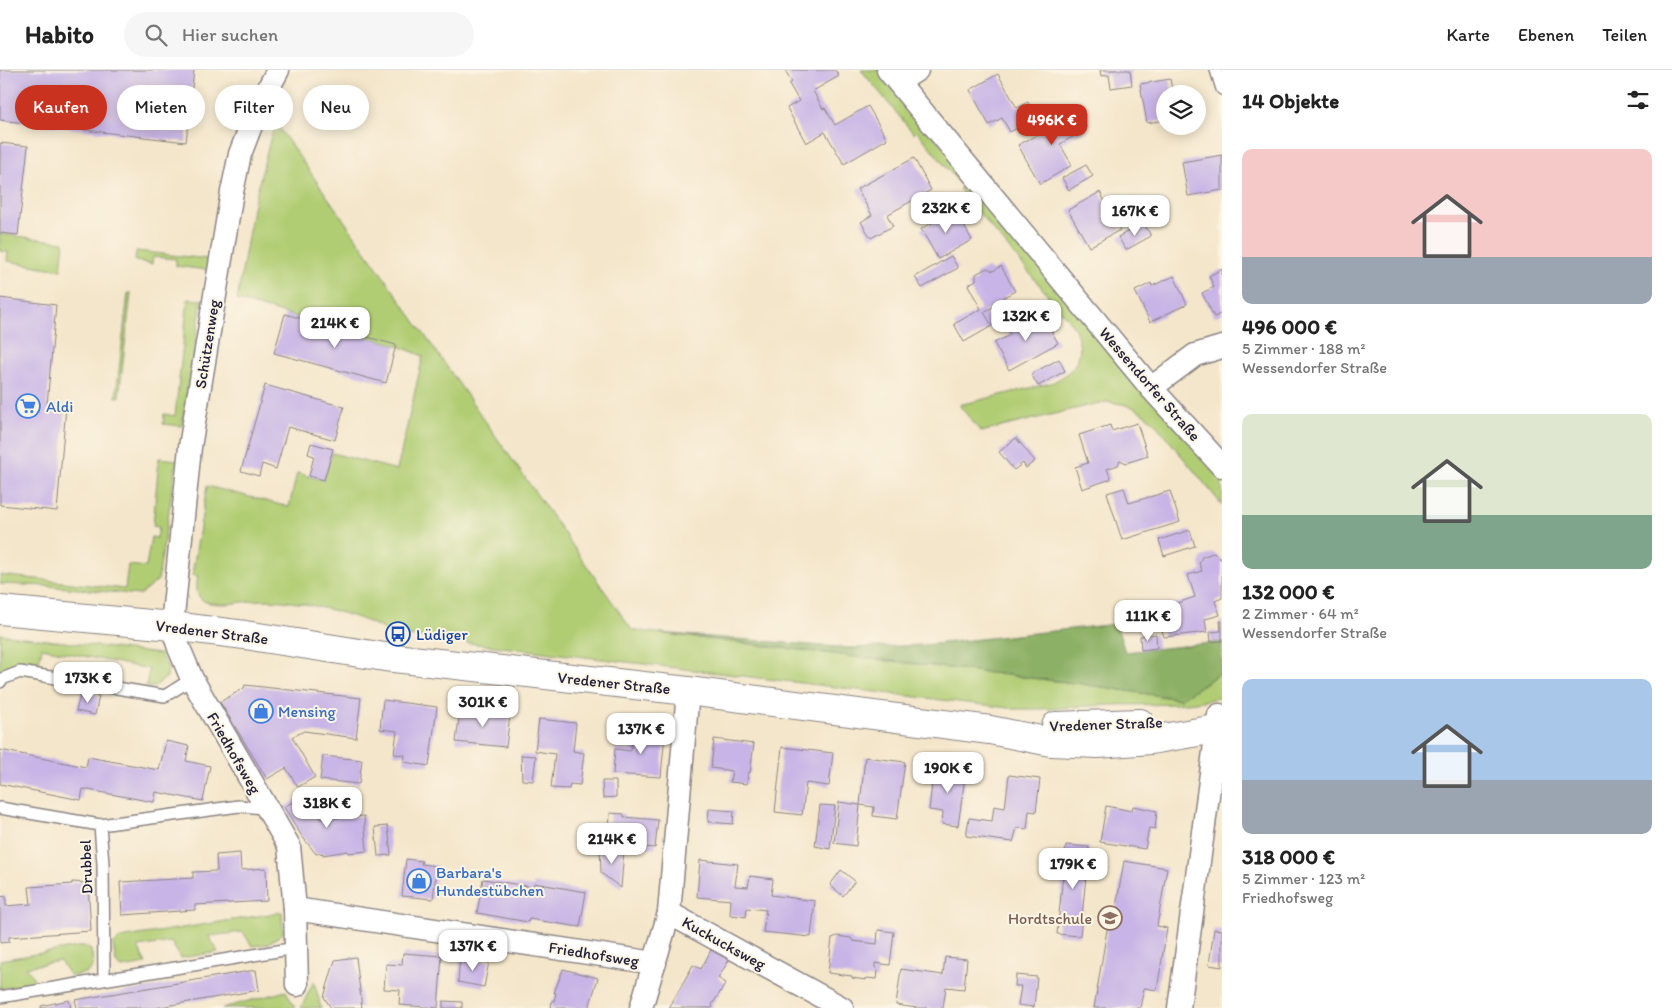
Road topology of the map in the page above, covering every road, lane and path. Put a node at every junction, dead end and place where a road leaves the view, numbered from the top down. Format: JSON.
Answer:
{"nodes":[{"id":1,"x":278,"y":70,"type":"edge"},
{"id":2,"x":917,"y":70,"type":"edge"},
{"id":3,"x":1216,"y":70,"type":"edge"},
{"id":4,"x":893,"y":76,"type":"edge"},
{"id":5,"x":1222,"y":89,"type":"edge"},
{"id":6,"x":1222,"y":347,"type":"edge"},
{"id":7,"x":1151,"y":388,"type":"junction"},
{"id":8,"x":1222,"y":466,"type":"edge"},
{"id":9,"x":0,"y":610,"type":"edge"},
{"id":10,"x":172,"y":626,"type":"junction"},
{"id":11,"x":192,"y":679,"type":"junction"},
{"id":12,"x":0,"y":682,"type":"edge"},
{"id":13,"x":688,"y":691,"type":"junction"},
{"id":14,"x":1220,"y":722,"type":"edge"},
{"id":15,"x":0,"y":808,"type":"edge"},
{"id":16,"x":266,"y":808,"type":"junction"},
{"id":17,"x":100,"y":825,"type":"junction"},
{"id":18,"x":295,"y":909,"type":"junction"},
{"id":19,"x":669,"y":913,"type":"junction"},
{"id":20,"x":296,"y":948,"type":"junction"},
{"id":21,"x":655,"y":963,"type":"junction"},
{"id":22,"x":104,"y":979,"type":"junction"},
{"id":23,"x":297,"y":985,"type":"dead end"},
{"id":24,"x":0,"y":997,"type":"edge"},
{"id":25,"x":640,"y":1008,"type":"edge"},
{"id":26,"x":842,"y":1008,"type":"edge"},
{"id":27,"x":1179,"y":1008,"type":"edge"}],
"edges":[{"from":1,"to":10,"type":"street","name":"Schützenweg"},
{"from":2,"to":4,"type":"street"},
{"from":3,"to":5,"type":"lane"},
{"from":4,"to":7,"type":"street","name":"Wessendorfer Straße"},
{"from":6,"to":7,"type":"street"},
{"from":7,"to":8,"type":"street","name":"Wessendorfer Straße"},
{"from":9,"to":10,"type":"street","name":"Vredener Straße"},
{"from":10,"to":11,"type":"street","name":"Friedhofsweg"},
{"from":10,"to":13,"type":"street","name":"Vredener Straße"},
{"from":11,"to":12,"type":"lane"},
{"from":11,"to":16,"type":"street","name":"Friedhofsweg"},
{"from":13,"to":14,"type":"street","name":"Vredener Straße"},
{"from":13,"to":19,"type":"street","name":"Kuckucksweg"},
{"from":14,"to":27,"type":"street"},
{"from":15,"to":17,"type":"lane","name":"Drubbel"},
{"from":16,"to":17,"type":"lane"},
{"from":16,"to":18,"type":"street","name":"Friedhofsweg"},
{"from":17,"to":22,"type":"lane","name":"Drubbel"},
{"from":18,"to":20,"type":"street","name":"Friedhofsweg"},
{"from":18,"to":21,"type":"street","name":"Friedhofsweg"},
{"from":19,"to":21,"type":"street"},
{"from":19,"to":26,"type":"street","name":"Kuckucksweg"},
{"from":20,"to":22,"type":"lane"},
{"from":20,"to":23,"type":"street","name":"Friedhofsweg"},
{"from":21,"to":25,"type":"street"},
{"from":22,"to":24,"type":"lane"}]}
